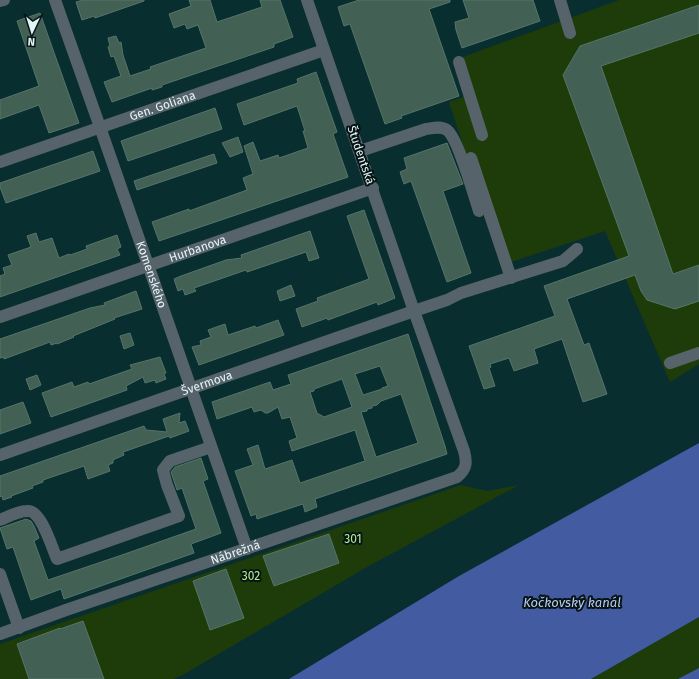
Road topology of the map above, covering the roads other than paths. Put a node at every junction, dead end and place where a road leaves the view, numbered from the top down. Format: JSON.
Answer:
{"nodes":[{"id":1,"x":4,"y":0,"type":"edge"},
{"id":2,"x":55,"y":0,"type":"edge"},
{"id":3,"x":308,"y":0,"type":"edge"},
{"id":4,"x":560,"y":0,"type":"edge"},
{"id":5,"x":0,"y":1,"type":"edge"},
{"id":6,"x":570,"y":33,"type":"dead end"},
{"id":7,"x":324,"y":50,"type":"junction"},
{"id":8,"x":459,"y":62,"type":"dead end"},
{"id":9,"x":100,"y":127,"type":"junction"},
{"id":10,"x":482,"y":135,"type":"dead end"},
{"id":11,"x":360,"y":151,"type":"junction"},
{"id":12,"x":471,"y":158,"type":"dead end"},
{"id":13,"x":0,"y":162,"type":"edge"},
{"id":14,"x":372,"y":188,"type":"junction"},
{"id":15,"x":479,"y":211,"type":"dead end"},
{"id":16,"x":577,"y":249,"type":"dead end"},
{"id":17,"x":148,"y":266,"type":"junction"},
{"id":18,"x":511,"y":278,"type":"junction"},
{"id":19,"x":414,"y":311,"type":"junction"},
{"id":20,"x":0,"y":317,"type":"edge"},
{"id":21,"x":699,"y":353,"type":"edge"},
{"id":22,"x":670,"y":363,"type":"dead end"},
{"id":23,"x":191,"y":389,"type":"junction"},
{"id":24,"x":211,"y":447,"type":"junction"},
{"id":25,"x":0,"y":455,"type":"edge"},
{"id":26,"x":466,"y":466,"type":"joint"},
{"id":27,"x":0,"y":520,"type":"edge"},
{"id":28,"x":247,"y":549,"type":"junction"},
{"id":29,"x":0,"y":574,"type":"edge"},
{"id":30,"x":19,"y":628,"type":"junction"},
{"id":31,"x":0,"y":634,"type":"edge"}],
"edges":[{"from":1,"to":5,"type":"street"},
{"from":2,"to":9,"type":"street","name":"Komenského"},
{"from":3,"to":7,"type":"street","name":"Študentská"},
{"from":4,"to":6,"type":"street"},
{"from":7,"to":9,"type":"street","name":"Gen. Goliana"},
{"from":7,"to":11,"type":"street","name":"Študentská"},
{"from":8,"to":10,"type":"street"},
{"from":9,"to":13,"type":"street","name":"Gen. Goliana"},
{"from":9,"to":17,"type":"street","name":"Komenského"},
{"from":11,"to":14,"type":"street","name":"Študentská"},
{"from":11,"to":15,"type":"street"},
{"from":12,"to":18,"type":"street"},
{"from":14,"to":17,"type":"street","name":"Hurbanova"},
{"from":14,"to":19,"type":"street","name":"Študentská"},
{"from":16,"to":18,"type":"street"},
{"from":17,"to":20,"type":"street","name":"Hurbanova"},
{"from":17,"to":23,"type":"street","name":"Komenského"},
{"from":18,"to":19,"type":"street"},
{"from":19,"to":23,"type":"street","name":"Švermova"},
{"from":19,"to":26,"type":"street","name":"Študentská"},
{"from":21,"to":22,"type":"street"},
{"from":23,"to":24,"type":"street","name":"Komenského"},
{"from":23,"to":25,"type":"street","name":"Švermova"},
{"from":24,"to":27,"type":"street"},
{"from":24,"to":28,"type":"street","name":"Komenského"},
{"from":26,"to":28,"type":"street","name":"Nábrežná"},
{"from":28,"to":30,"type":"street","name":"Nábrežná"},
{"from":29,"to":30,"type":"street"},
{"from":30,"to":31,"type":"street","name":"Nábrežná"}]}
